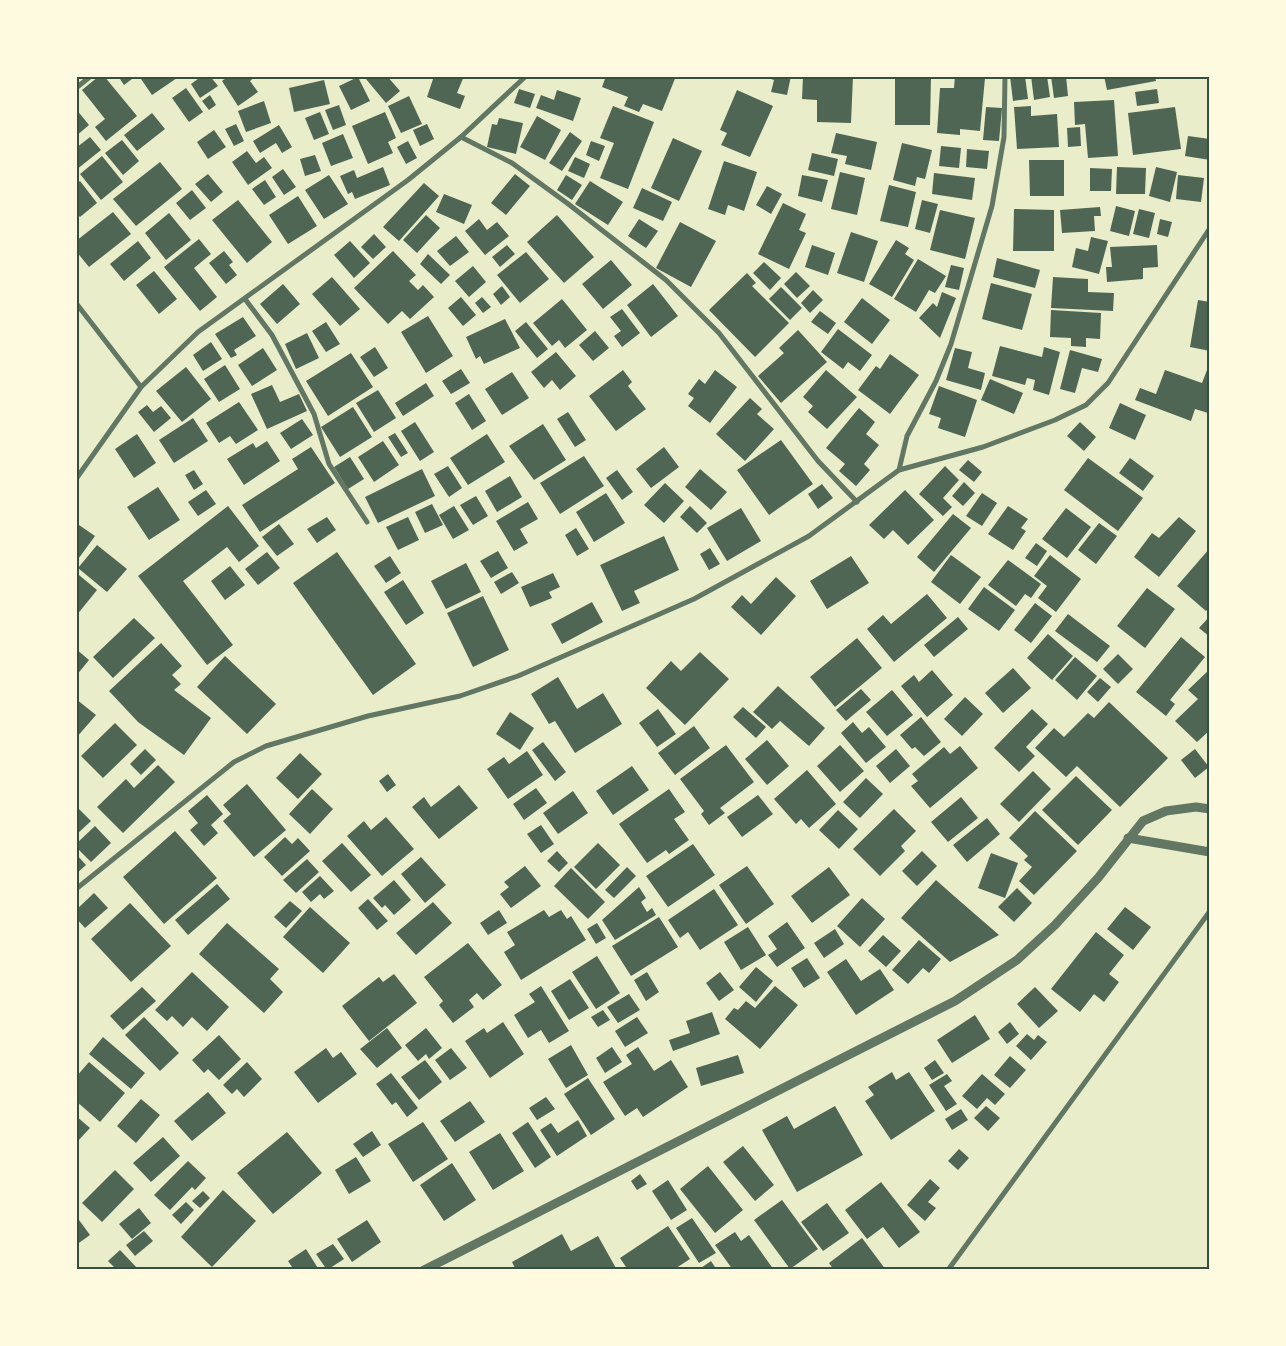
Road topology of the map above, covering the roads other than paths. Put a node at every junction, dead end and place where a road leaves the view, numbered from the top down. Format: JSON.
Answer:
{"nodes":[{"id":1,"x":91,"y":76,"type":"edge"},
{"id":2,"x":526,"y":76,"type":"edge"},
{"id":3,"x":1005,"y":76,"type":"edge"},
{"id":4,"x":76,"y":88,"type":"edge"},
{"id":5,"x":462,"y":137,"type":"junction"},
{"id":6,"x":1210,"y":228,"type":"edge"},
{"id":7,"x":246,"y":299,"type":"junction"},
{"id":8,"x":76,"y":303,"type":"edge"},
{"id":9,"x":141,"y":387,"type":"junction"},
{"id":10,"x":899,"y":470,"type":"junction"},
{"id":11,"x":76,"y":479,"type":"edge"},
{"id":12,"x":857,"y":502,"type":"junction"},
{"id":13,"x":366,"y":522,"type":"dead end"},
{"id":14,"x":1210,"y":809,"type":"edge"},
{"id":15,"x":1128,"y":838,"type":"junction"},
{"id":16,"x":1210,"y":852,"type":"edge"},
{"id":17,"x":76,"y":889,"type":"edge"},
{"id":18,"x":1210,"y":911,"type":"edge"},
{"id":19,"x":424,"y":1270,"type":"edge"},
{"id":20,"x":948,"y":1270,"type":"edge"}],
"edges":[{"from":1,"to":4,"type":"street"},
{"from":2,"to":5,"type":"street"},
{"from":3,"to":10,"type":"street"},
{"from":5,"to":7,"type":"street"},
{"from":5,"to":12,"type":"street"},
{"from":6,"to":10,"type":"street"},
{"from":7,"to":9,"type":"street"},
{"from":7,"to":13,"type":"street"},
{"from":8,"to":9,"type":"street"},
{"from":9,"to":11,"type":"street"},
{"from":10,"to":12,"type":"street"},
{"from":12,"to":17,"type":"street"},
{"from":14,"to":15,"type":"street"},
{"from":15,"to":16,"type":"street"},
{"from":15,"to":19,"type":"street"},
{"from":18,"to":20,"type":"street"}]}
